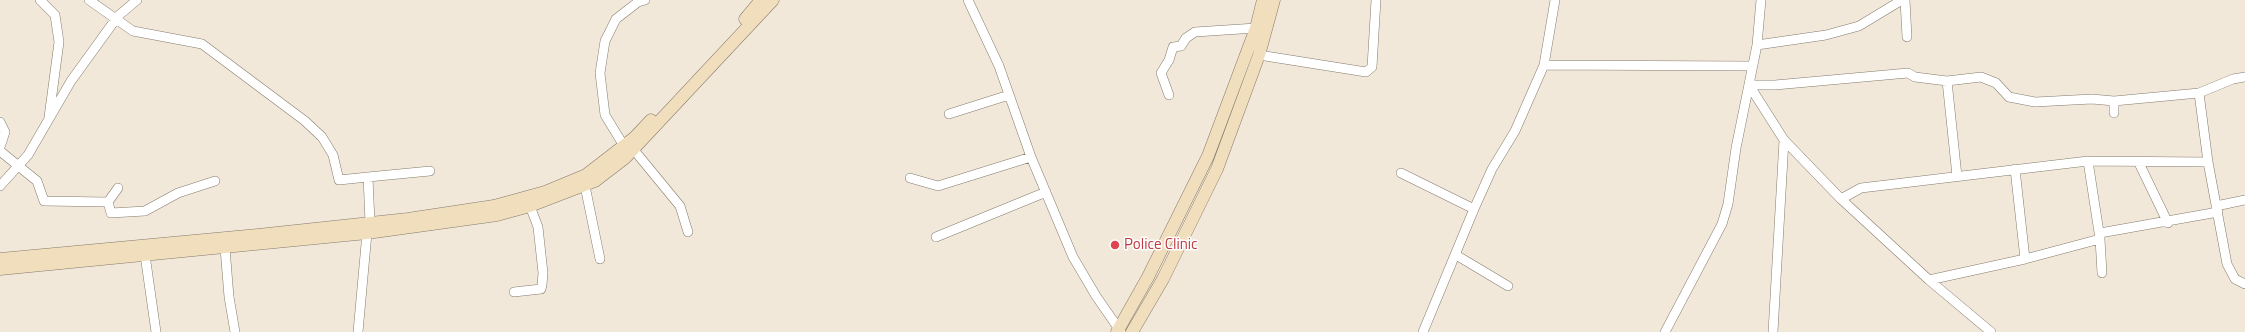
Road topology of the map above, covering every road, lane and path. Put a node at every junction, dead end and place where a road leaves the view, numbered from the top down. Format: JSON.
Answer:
{"nodes":[{"id":1,"x":40,"y":0,"type":"edge"},
{"id":2,"x":89,"y":0,"type":"edge"},
{"id":3,"x":137,"y":0,"type":"edge"},
{"id":4,"x":645,"y":0,"type":"edge"},
{"id":5,"x":761,"y":0,"type":"edge"},
{"id":6,"x":773,"y":0,"type":"edge"},
{"id":7,"x":968,"y":0,"type":"edge"},
{"id":8,"x":1263,"y":0,"type":"edge"},
{"id":9,"x":1274,"y":0,"type":"edge"},
{"id":10,"x":1376,"y":0,"type":"edge"},
{"id":11,"x":1555,"y":0,"type":"edge"},
{"id":12,"x":1761,"y":0,"type":"edge"},
{"id":13,"x":1902,"y":0,"type":"edge"},
{"id":14,"x":1905,"y":0,"type":"edge"},
{"id":15,"x":116,"y":20,"type":"junction"},
{"id":16,"x":1256,"y":28,"type":"junction"},
{"id":17,"x":1907,"y":37,"type":"dead end"},
{"id":18,"x":1757,"y":45,"type":"junction"},
{"id":19,"x":1259,"y":55,"type":"junction"},
{"id":20,"x":1544,"y":65,"type":"junction"},
{"id":21,"x":1752,"y":66,"type":"junction"},
{"id":22,"x":2245,"y":77,"type":"edge"},
{"id":23,"x":1947,"y":81,"type":"junction"},
{"id":24,"x":1749,"y":85,"type":"junction"},
{"id":25,"x":2199,"y":93,"type":"junction"},
{"id":26,"x":1009,"y":95,"type":"junction"},
{"id":27,"x":1168,"y":95,"type":"dead end"},
{"id":28,"x":2114,"y":101,"type":"junction"},
{"id":29,"x":2114,"y":113,"type":"dead end"},
{"id":30,"x":949,"y":114,"type":"dead end"},
{"id":31,"x":0,"y":122,"type":"edge"},
{"id":32,"x":48,"y":122,"type":"junction"},
{"id":33,"x":1784,"y":140,"type":"junction"},
{"id":34,"x":0,"y":147,"type":"edge"},
{"id":35,"x":629,"y":148,"type":"junction"},
{"id":36,"x":0,"y":150,"type":"edge"},
{"id":37,"x":1031,"y":157,"type":"junction"},
{"id":38,"x":2088,"y":162,"type":"junction"},
{"id":39,"x":2208,"y":162,"type":"junction"},
{"id":40,"x":2139,"y":163,"type":"junction"},
{"id":41,"x":18,"y":164,"type":"junction"},
{"id":42,"x":2015,"y":169,"type":"junction"},
{"id":43,"x":430,"y":171,"type":"dead end"},
{"id":44,"x":1401,"y":173,"type":"dead end"},
{"id":45,"x":1957,"y":176,"type":"junction"},
{"id":46,"x":368,"y":177,"type":"junction"},
{"id":47,"x":910,"y":178,"type":"dead end"},
{"id":48,"x":215,"y":181,"type":"dead end"},
{"id":49,"x":0,"y":186,"type":"edge"},
{"id":50,"x":585,"y":186,"type":"junction"},
{"id":51,"x":118,"y":188,"type":"dead end"},
{"id":52,"x":1046,"y":192,"type":"junction"},
{"id":53,"x":1841,"y":199,"type":"junction"},
{"id":54,"x":2245,"y":200,"type":"edge"},
{"id":55,"x":108,"y":202,"type":"junction"},
{"id":56,"x":530,"y":206,"type":"junction"},
{"id":57,"x":1474,"y":209,"type":"junction"},
{"id":58,"x":2217,"y":209,"type":"junction"},
{"id":59,"x":2168,"y":222,"type":"junction"},
{"id":60,"x":369,"y":228,"type":"junction"},
{"id":61,"x":688,"y":232,"type":"dead end"},
{"id":62,"x":2100,"y":236,"type":"junction"},
{"id":63,"x":936,"y":237,"type":"dead end"},
{"id":64,"x":225,"y":248,"type":"junction"},
{"id":65,"x":144,"y":255,"type":"junction"},
{"id":66,"x":1456,"y":255,"type":"junction"},
{"id":67,"x":0,"y":259,"type":"edge"},
{"id":68,"x":600,"y":259,"type":"dead end"},
{"id":69,"x":2025,"y":260,"type":"junction"},
{"id":70,"x":0,"y":270,"type":"edge"},
{"id":71,"x":2102,"y":273,"type":"dead end"},
{"id":72,"x":1929,"y":280,"type":"junction"},
{"id":73,"x":2245,"y":284,"type":"edge"},
{"id":74,"x":1508,"y":286,"type":"dead end"},
{"id":75,"x":514,"y":292,"type":"dead end"},
{"id":76,"x":1119,"y":331,"type":"edge"},
{"id":77,"x":156,"y":332,"type":"edge"},
{"id":78,"x":235,"y":332,"type":"edge"},
{"id":79,"x":358,"y":332,"type":"edge"},
{"id":80,"x":1132,"y":332,"type":"edge"},
{"id":81,"x":1423,"y":332,"type":"edge"},
{"id":82,"x":1665,"y":332,"type":"edge"},
{"id":83,"x":1773,"y":332,"type":"edge"},
{"id":84,"x":1991,"y":332,"type":"edge"}],
"edges":[{"from":1,"to":32,"type":"street"},
{"from":2,"to":15,"type":"street"},
{"from":3,"to":15,"type":"street"},
{"from":4,"to":35,"type":"street"},
{"from":5,"to":35,"type":"main road"},
{"from":6,"to":35,"type":"main road"},
{"from":7,"to":26,"type":"street"},
{"from":8,"to":16,"type":"main road"},
{"from":9,"to":19,"type":"main road"},
{"from":10,"to":19,"type":"street"},
{"from":11,"to":20,"type":"street"},
{"from":12,"to":18,"type":"street"},
{"from":13,"to":18,"type":"street"},
{"from":14,"to":17,"type":"street"},
{"from":15,"to":32,"type":"street"},
{"from":15,"to":46,"type":"street"},
{"from":16,"to":27,"type":"street"},
{"from":16,"to":76,"type":"main road"},
{"from":18,"to":21,"type":"street"},
{"from":19,"to":80,"type":"main road"},
{"from":20,"to":21,"type":"street"},
{"from":20,"to":57,"type":"street"},
{"from":21,"to":24,"type":"street"},
{"from":22,"to":25,"type":"street"},
{"from":23,"to":24,"type":"street"},
{"from":23,"to":28,"type":"street"},
{"from":23,"to":45,"type":"street"},
{"from":24,"to":33,"type":"street"},
{"from":24,"to":82,"type":"street"},
{"from":25,"to":28,"type":"street"},
{"from":25,"to":39,"type":"street"},
{"from":26,"to":30,"type":"street"},
{"from":26,"to":37,"type":"street"},
{"from":28,"to":29,"type":"street"},
{"from":31,"to":34,"type":"street"},
{"from":32,"to":41,"type":"street"},
{"from":33,"to":53,"type":"street"},
{"from":33,"to":83,"type":"street"},
{"from":35,"to":50,"type":"main road"},
{"from":35,"to":60,"type":"main road"},
{"from":35,"to":61,"type":"street"},
{"from":36,"to":41,"type":"street"},
{"from":37,"to":47,"type":"street"},
{"from":37,"to":52,"type":"street"},
{"from":38,"to":40,"type":"street"},
{"from":38,"to":42,"type":"street"},
{"from":38,"to":62,"type":"street"},
{"from":39,"to":40,"type":"street"},
{"from":39,"to":58,"type":"street"},
{"from":40,"to":59,"type":"street"},
{"from":41,"to":49,"type":"street"},
{"from":41,"to":55,"type":"street"},
{"from":42,"to":45,"type":"street"},
{"from":42,"to":69,"type":"street"},
{"from":43,"to":46,"type":"street"},
{"from":44,"to":57,"type":"street"},
{"from":45,"to":53,"type":"street"},
{"from":46,"to":60,"type":"street"},
{"from":48,"to":55,"type":"street"},
{"from":50,"to":56,"type":"main road"},
{"from":50,"to":68,"type":"street"},
{"from":51,"to":55,"type":"street"},
{"from":52,"to":63,"type":"street"},
{"from":52,"to":76,"type":"street"},
{"from":53,"to":72,"type":"street"},
{"from":54,"to":58,"type":"street"},
{"from":56,"to":60,"type":"main road"},
{"from":56,"to":75,"type":"street"},
{"from":57,"to":66,"type":"street"},
{"from":58,"to":59,"type":"street"},
{"from":58,"to":73,"type":"street"},
{"from":59,"to":62,"type":"street"},
{"from":60,"to":64,"type":"main road"},
{"from":60,"to":67,"type":"main road"},
{"from":60,"to":79,"type":"street"},
{"from":62,"to":69,"type":"street"},
{"from":62,"to":71,"type":"street"},
{"from":64,"to":65,"type":"main road"},
{"from":64,"to":78,"type":"street"},
{"from":65,"to":70,"type":"main road"},
{"from":65,"to":77,"type":"street"},
{"from":66,"to":74,"type":"street"},
{"from":66,"to":81,"type":"street"},
{"from":69,"to":72,"type":"street"},
{"from":72,"to":84,"type":"street"}]}
